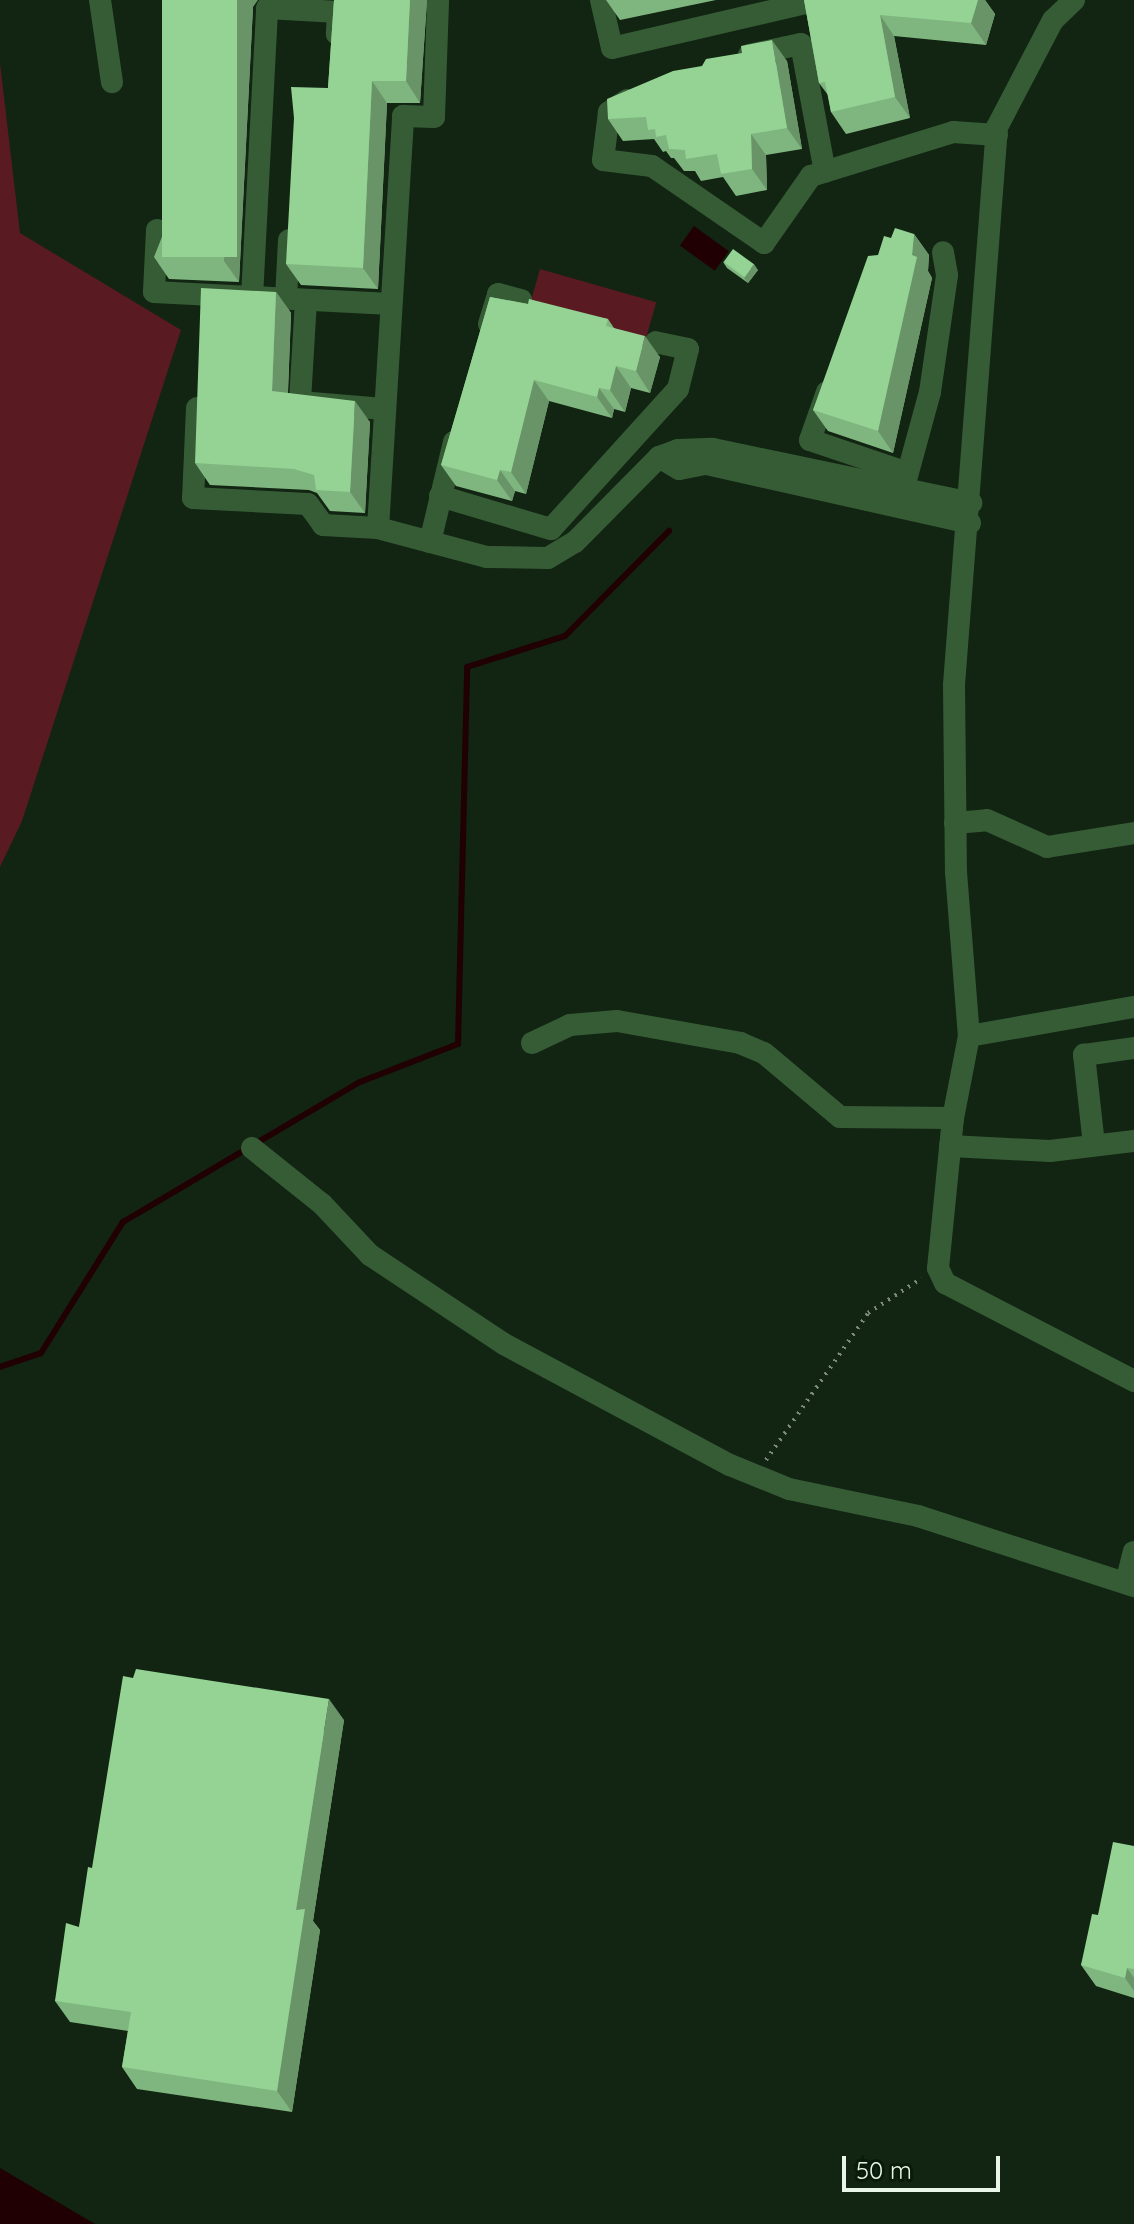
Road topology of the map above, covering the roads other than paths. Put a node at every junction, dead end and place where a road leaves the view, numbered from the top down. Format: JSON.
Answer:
{"nodes":[{"id":1,"x":100,"y":0,"type":"edge"},
{"id":2,"x":438,"y":0,"type":"edge"},
{"id":3,"x":601,"y":0,"type":"edge"},
{"id":4,"x":819,"y":0,"type":"edge"},
{"id":5,"x":1074,"y":0,"type":"edge"},
{"id":6,"x":336,"y":53,"type":"edge"},
{"id":7,"x":728,"y":66,"type":"edge"},
{"id":8,"x":112,"y":82,"type":"dead end"},
{"id":9,"x":656,"y":90,"type":"edge"},
{"id":10,"x":997,"y":135,"type":"junction"},
{"id":11,"x":825,"y":172,"type":"junction"},
{"id":12,"x":158,"y":201,"type":"edge"},
{"id":13,"x":291,"y":212,"type":"edge"},
{"id":14,"x":943,"y":252,"type":"dead end"},
{"id":15,"x":203,"y":294,"type":"junction"},
{"id":16,"x":252,"y":297,"type":"junction"},
{"id":17,"x":296,"y":300,"type":"junction"},
{"id":18,"x":521,"y":300,"type":"edge"},
{"id":19,"x":391,"y":304,"type":"junction"},
{"id":20,"x":201,"y":326,"type":"edge"},
{"id":21,"x":656,"y":342,"type":"dead end"},
{"id":22,"x":481,"y":353,"type":"edge"},
{"id":23,"x":835,"y":370,"type":"edge"},
{"id":24,"x":198,"y":388,"type":"edge"},
{"id":25,"x":384,"y":409,"type":"junction"},
{"id":26,"x":463,"y":412,"type":"edge"},
{"id":27,"x":659,"y":457,"type":"junction"},
{"id":28,"x":906,"y":481,"type":"junction"},
{"id":29,"x":440,"y":496,"type":"junction"},
{"id":30,"x":970,"y":513,"type":"junction"},
{"id":31,"x":378,"y":528,"type":"junction"},
{"id":32,"x":430,"y":542,"type":"junction"},
{"id":33,"x":955,"y":823,"type":"junction"},
{"id":34,"x":1134,"y":833,"type":"edge"},
{"id":35,"x":1134,"y":1007,"type":"edge"},
{"id":36,"x":969,"y":1036,"type":"junction"},
{"id":37,"x":532,"y":1043,"type":"dead end"},
{"id":38,"x":1134,"y":1048,"type":"edge"},
{"id":39,"x":953,"y":1118,"type":"junction"},
{"id":40,"x":1134,"y":1141,"type":"edge"},
{"id":41,"x":1094,"y":1145,"type":"junction"},
{"id":42,"x":950,"y":1146,"type":"junction"},
{"id":43,"x":252,"y":1148,"type":"dead end"},
{"id":44,"x":1134,"y":1381,"type":"edge"},
{"id":45,"x":1134,"y":1552,"type":"edge"},
{"id":46,"x":1130,"y":1584,"type":"edge"}],
"edges":[{"from":1,"to":8,"type":"street"},
{"from":2,"to":19,"type":"street"},
{"from":3,"to":4,"type":"street"},
{"from":5,"to":10,"type":"street"},
{"from":6,"to":16,"type":"street"},
{"from":7,"to":11,"type":"street"},
{"from":9,"to":11,"type":"street"},
{"from":10,"to":11,"type":"street"},
{"from":10,"to":30,"type":"street"},
{"from":12,"to":15,"type":"street"},
{"from":13,"to":17,"type":"street"},
{"from":14,"to":28,"type":"street"},
{"from":15,"to":16,"type":"street"},
{"from":15,"to":20,"type":"street"},
{"from":16,"to":17,"type":"street"},
{"from":17,"to":19,"type":"street"},
{"from":17,"to":25,"type":"street"},
{"from":18,"to":22,"type":"street"},
{"from":19,"to":25,"type":"street"},
{"from":21,"to":29,"type":"street"},
{"from":23,"to":28,"type":"street"},
{"from":24,"to":31,"type":"street"},
{"from":25,"to":31,"type":"street"},
{"from":26,"to":29,"type":"street"},
{"from":27,"to":28,"type":"street"},
{"from":27,"to":30,"type":"street"},
{"from":27,"to":32,"type":"street"},
{"from":28,"to":30,"type":"street"},
{"from":29,"to":32,"type":"street"},
{"from":30,"to":33,"type":"street"},
{"from":31,"to":32,"type":"street"},
{"from":33,"to":34,"type":"street"},
{"from":33,"to":36,"type":"street"},
{"from":35,"to":36,"type":"street"},
{"from":36,"to":39,"type":"street"},
{"from":37,"to":39,"type":"street"},
{"from":38,"to":41,"type":"street"},
{"from":39,"to":42,"type":"street"},
{"from":40,"to":41,"type":"street"},
{"from":41,"to":42,"type":"street"},
{"from":42,"to":44,"type":"street"},
{"from":43,"to":46,"type":"street"},
{"from":45,"to":46,"type":"street"}]}
